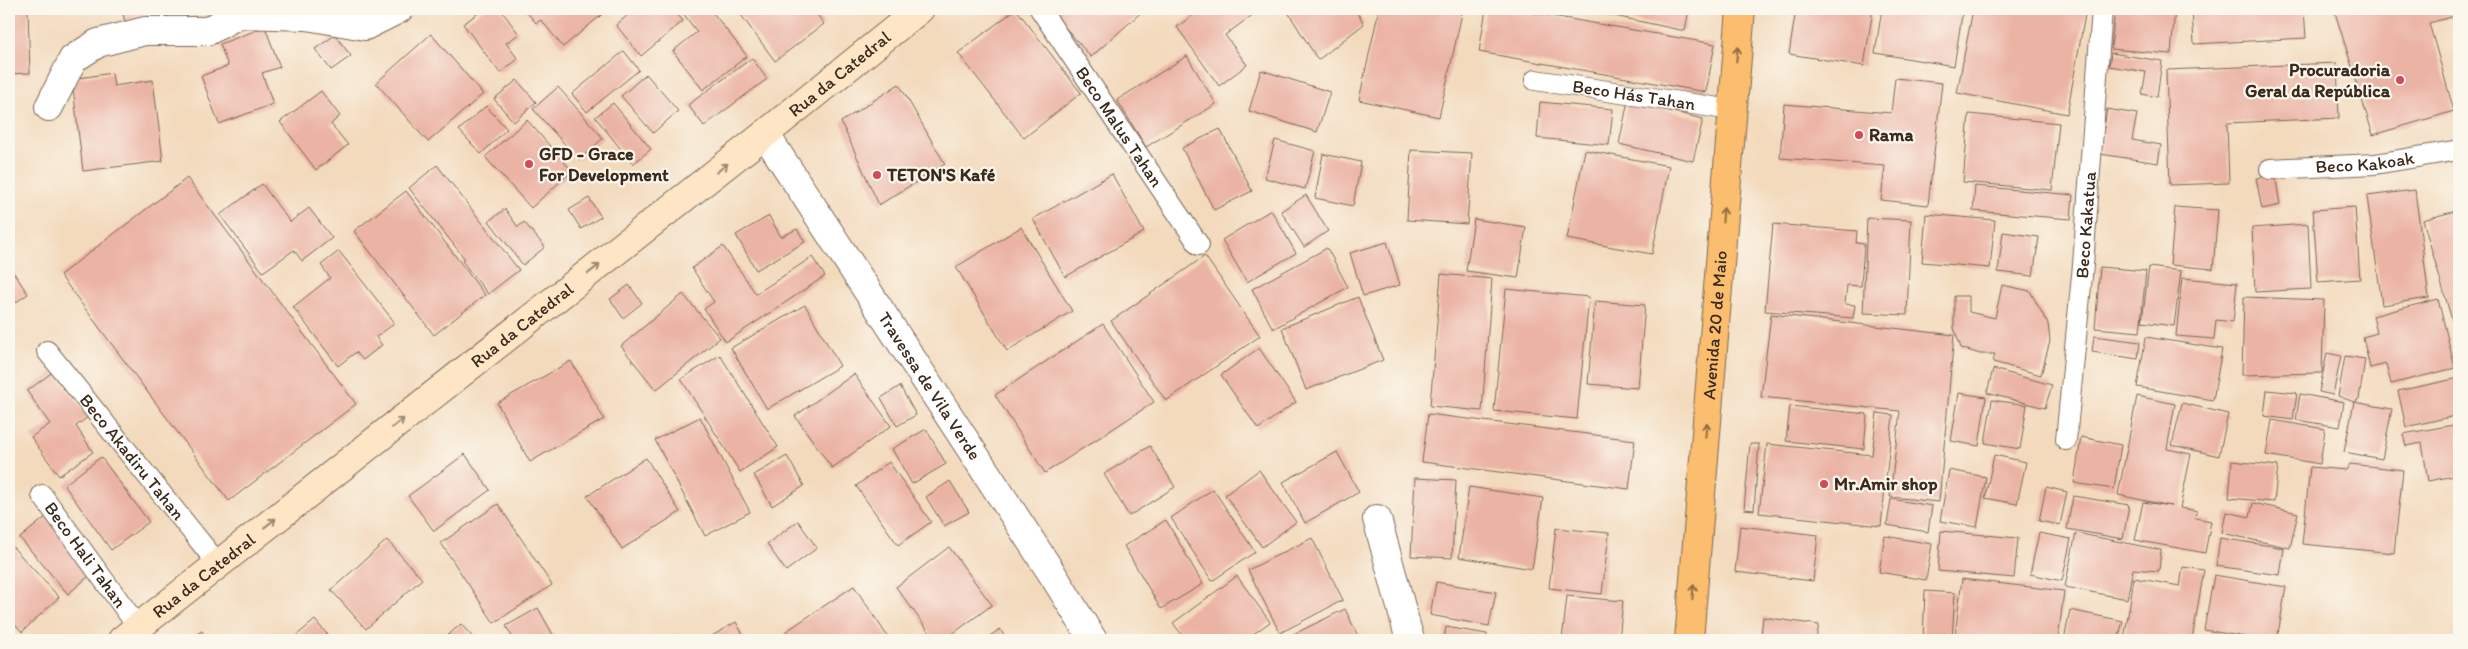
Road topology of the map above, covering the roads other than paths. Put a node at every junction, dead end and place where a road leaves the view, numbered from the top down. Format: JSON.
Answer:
{"nodes":[{"id":1,"x":399,"y":9,"type":"edge"},
{"id":2,"x":920,"y":9,"type":"edge"},
{"id":3,"x":1040,"y":9,"type":"edge"},
{"id":4,"x":1741,"y":9,"type":"edge"},
{"id":5,"x":2102,"y":9,"type":"edge"},
{"id":6,"x":1535,"y":80,"type":"dead end"},
{"id":7,"x":49,"y":108,"type":"dead end"},
{"id":8,"x":1732,"y":110,"type":"junction"},
{"id":9,"x":766,"y":134,"type":"junction"},
{"id":10,"x":2459,"y":150,"type":"edge"},
{"id":11,"x":2270,"y":169,"type":"dead end"},
{"id":12,"x":1199,"y":245,"type":"dead end"},
{"id":13,"x":47,"y":351,"type":"dead end"},
{"id":14,"x":2066,"y":440,"type":"dead end"},
{"id":15,"x":42,"y":496,"type":"dead end"},
{"id":16,"x":1378,"y":518,"type":"dead end"},
{"id":17,"x":218,"y":564,"type":"junction"},
{"id":18,"x":135,"y":636,"type":"edge"},
{"id":19,"x":1093,"y":640,"type":"edge"},
{"id":20,"x":1410,"y":640,"type":"edge"},
{"id":21,"x":1689,"y":640,"type":"edge"}],
"edges":[{"from":1,"to":7,"type":"street"},
{"from":2,"to":9,"type":"main road","name":"Rua da Catedral"},
{"from":3,"to":12,"type":"lane","name":"Beco Malus Tahan"},
{"from":8,"to":4,"type":"main road","name":"Avenida 20 de Maio","one_way":true},
{"from":5,"to":14,"type":"lane","name":"Beco Kakatua"},
{"from":6,"to":8,"type":"lane","name":"Beco Hás Tahan"},
{"from":21,"to":8,"type":"main road","name":"Avenida 20 de Maio","one_way":true},
{"from":17,"to":9,"type":"main road","name":"Rua da Catedral","one_way":true},
{"from":9,"to":19,"type":"street","name":"Travessa de Vila Verde"},
{"from":10,"to":11,"type":"lane","name":"Beco Kakoak"},
{"from":13,"to":17,"type":"lane","name":"Beco Akadiru Tahan"},
{"from":15,"to":18,"type":"lane","name":"Beco Hali Tahan"},
{"from":16,"to":20,"type":"street"},
{"from":17,"to":18,"type":"main road","name":"Rua da Catedral"}]}
